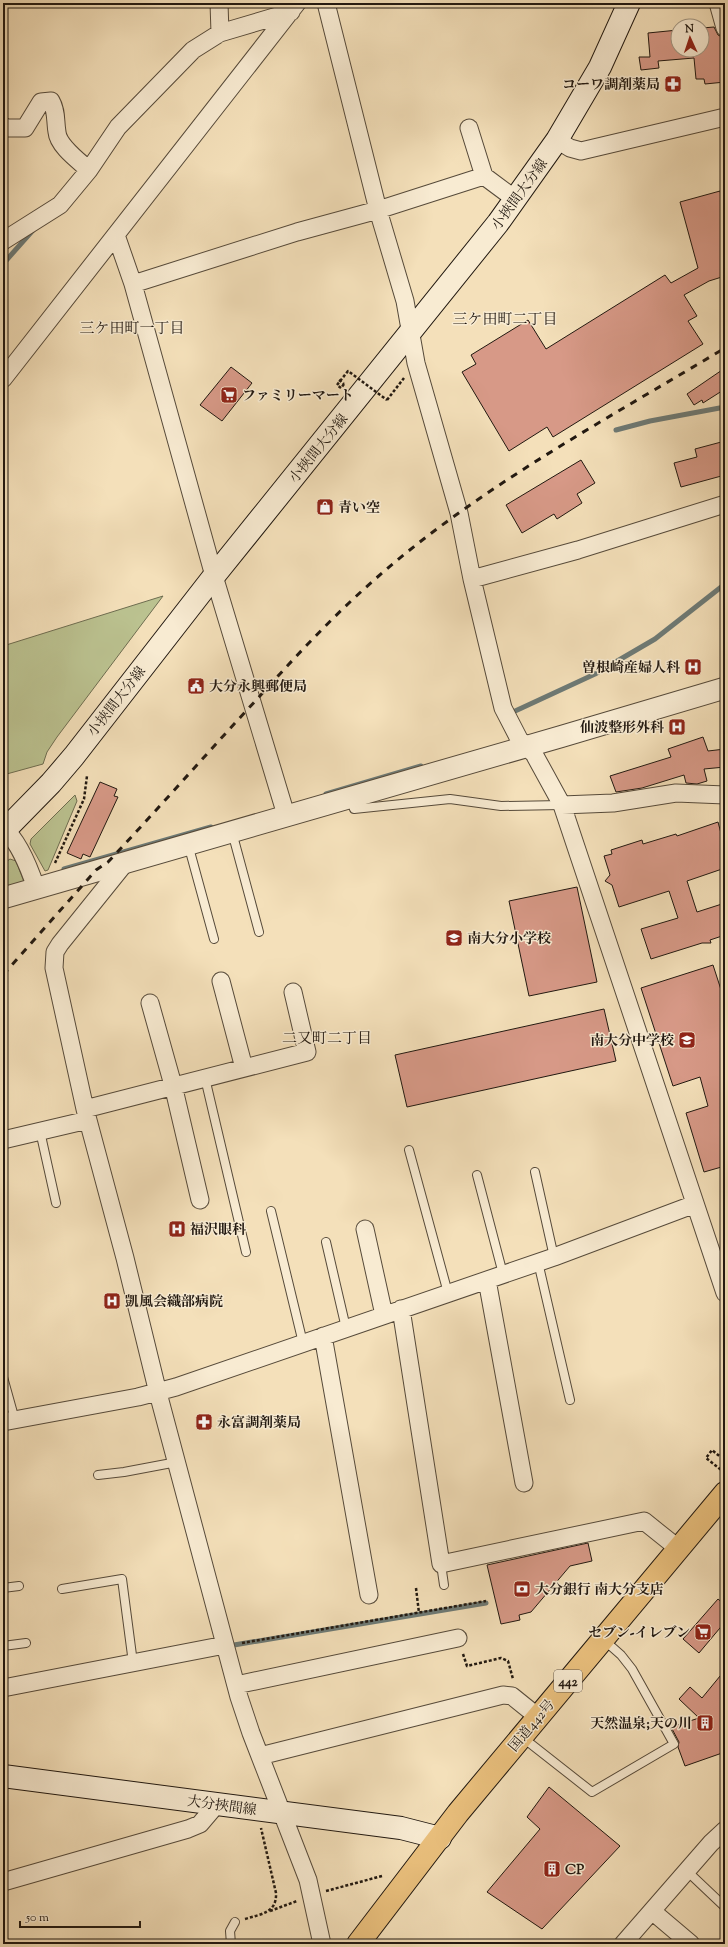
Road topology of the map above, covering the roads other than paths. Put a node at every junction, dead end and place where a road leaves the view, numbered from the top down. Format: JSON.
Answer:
{"nodes":[{"id":1,"x":219,"y":3,"type":"edge"},
{"id":2,"x":326,"y":3,"type":"edge"},
{"id":3,"x":629,"y":3,"type":"edge"},
{"id":4,"x":718,"y":3,"type":"edge"},
{"id":5,"x":294,"y":7,"type":"edge"},
{"id":6,"x":725,"y":28,"type":"edge"},
{"id":7,"x":220,"y":33,"type":"junction"},
{"id":8,"x":725,"y":117,"type":"edge"},
{"id":9,"x":3,"y":126,"type":"edge"},
{"id":10,"x":469,"y":128,"type":"dead end"},
{"id":11,"x":557,"y":140,"type":"junction"},
{"id":12,"x":89,"y":170,"type":"junction"},
{"id":13,"x":484,"y":176,"type":"junction"},
{"id":14,"x":515,"y":199,"type":"junction"},
{"id":15,"x":378,"y":210,"type":"junction"},
{"id":16,"x":116,"y":235,"type":"junction"},
{"id":17,"x":3,"y":242,"type":"edge"},
{"id":18,"x":133,"y":284,"type":"junction"},
{"id":19,"x":411,"y":332,"type":"junction"},
{"id":20,"x":3,"y":379,"type":"edge"},
{"id":21,"x":725,"y":504,"type":"edge"},
{"id":22,"x":214,"y":576,"type":"junction"},
{"id":23,"x":472,"y":579,"type":"junction"},
{"id":24,"x":725,"y":688,"type":"edge"},
{"id":25,"x":527,"y":747,"type":"junction"},
{"id":26,"x":725,"y":795,"type":"edge"},
{"id":27,"x":349,"y":797,"type":"junction"},
{"id":28,"x":562,"y":805,"type":"junction"},
{"id":29,"x":286,"y":815,"type":"junction"},
{"id":30,"x":4,"y":830,"type":"edge"},
{"id":31,"x":232,"y":831,"type":"junction"},
{"id":32,"x":188,"y":844,"type":"junction"},
{"id":33,"x":126,"y":862,"type":"junction"},
{"id":34,"x":36,"y":888,"type":"junction"},
{"id":35,"x":3,"y":898,"type":"edge"},
{"id":36,"x":259,"y":932,"type":"dead end"},
{"id":37,"x":214,"y":939,"type":"dead end"},
{"id":38,"x":221,"y":982,"type":"dead end"},
{"id":39,"x":293,"y":992,"type":"dead end"},
{"id":40,"x":150,"y":1003,"type":"dead end"},
{"id":41,"x":244,"y":1068,"type":"junction"},
{"id":42,"x":205,"y":1078,"type":"junction"},
{"id":43,"x":173,"y":1085,"type":"junction"},
{"id":44,"x":87,"y":1114,"type":"junction"},
{"id":45,"x":40,"y":1131,"type":"junction"},
{"id":46,"x":3,"y":1140,"type":"edge"},
{"id":47,"x":409,"y":1150,"type":"dead end"},
{"id":48,"x":535,"y":1172,"type":"dead end"},
{"id":49,"x":477,"y":1175,"type":"dead end"},
{"id":50,"x":200,"y":1200,"type":"dead end"},
{"id":51,"x":56,"y":1204,"type":"dead end"},
{"id":52,"x":695,"y":1204,"type":"junction"},
{"id":53,"x":270,"y":1211,"type":"dead end"},
{"id":54,"x":365,"y":1229,"type":"dead end"},
{"id":55,"x":326,"y":1242,"type":"dead end"},
{"id":56,"x":246,"y":1252,"type":"dead end"},
{"id":57,"x":554,"y":1257,"type":"junction"},
{"id":58,"x":538,"y":1262,"type":"junction"},
{"id":59,"x":503,"y":1274,"type":"junction"},
{"id":60,"x":487,"y":1280,"type":"junction"},
{"id":61,"x":448,"y":1293,"type":"junction"},
{"id":62,"x":725,"y":1293,"type":"edge"},
{"id":63,"x":401,"y":1309,"type":"junction"},
{"id":64,"x":384,"y":1315,"type":"junction"},
{"id":65,"x":346,"y":1328,"type":"junction"},
{"id":66,"x":322,"y":1336,"type":"junction"},
{"id":67,"x":303,"y":1343,"type":"junction"},
{"id":68,"x":3,"y":1377,"type":"edge"},
{"id":69,"x":158,"y":1393,"type":"junction"},
{"id":70,"x":570,"y":1400,"type":"dead end"},
{"id":71,"x":9,"y":1421,"type":"edge"},
{"id":72,"x":177,"y":1462,"type":"junction"},
{"id":73,"x":98,"y":1475,"type":"dead end"},
{"id":74,"x":524,"y":1483,"type":"dead end"},
{"id":75,"x":725,"y":1493,"type":"edge"},
{"id":76,"x":679,"y":1549,"type":"junction"},
{"id":77,"x":441,"y":1564,"type":"junction"},
{"id":78,"x":444,"y":1584,"type":"dead end"},
{"id":79,"x":19,"y":1586,"type":"dead end"},
{"id":80,"x":3,"y":1588,"type":"edge"},
{"id":81,"x":62,"y":1589,"type":"dead end"},
{"id":82,"x":369,"y":1595,"type":"dead end"},
{"id":83,"x":458,"y":1638,"type":"road end"},
{"id":84,"x":603,"y":1640,"type":"junction"},
{"id":85,"x":26,"y":1643,"type":"dead end"},
{"id":86,"x":3,"y":1646,"type":"edge"},
{"id":87,"x":225,"y":1646,"type":"junction"},
{"id":88,"x":133,"y":1663,"type":"junction"},
{"id":89,"x":236,"y":1685,"type":"junction"},
{"id":90,"x":3,"y":1688,"type":"edge"},
{"id":91,"x":538,"y":1717,"type":"junction"},
{"id":92,"x":522,"y":1736,"type":"junction"},
{"id":93,"x":260,"y":1756,"type":"junction"},
{"id":94,"x":3,"y":1776,"type":"edge"},
{"id":95,"x":217,"y":1804,"type":"junction"},
{"id":96,"x":283,"y":1813,"type":"junction"},
{"id":97,"x":725,"y":1830,"type":"edge"},
{"id":98,"x":440,"y":1838,"type":"junction"},
{"id":99,"x":687,"y":1871,"type":"junction"},
{"id":100,"x":3,"y":1882,"type":"edge"},
{"id":101,"x":725,"y":1907,"type":"edge"},
{"id":102,"x":652,"y":1911,"type":"junction"},
{"id":103,"x":235,"y":1922,"type":"road end"},
{"id":104,"x":231,"y":1944,"type":"edge"},
{"id":105,"x":322,"y":1944,"type":"edge"},
{"id":106,"x":358,"y":1944,"type":"edge"},
{"id":107,"x":623,"y":1944,"type":"edge"},
{"id":108,"x":691,"y":1944,"type":"edge"}],
"edges":[{"from":1,"to":7,"type":"street"},
{"from":2,"to":15,"type":"street"},
{"from":3,"to":11,"type":"main road","name":"小挾間大分線"},
{"from":4,"to":6,"type":"street"},
{"from":5,"to":7,"type":"street"},
{"from":5,"to":16,"type":"street"},
{"from":7,"to":12,"type":"street"},
{"from":8,"to":11,"type":"street"},
{"from":9,"to":12,"type":"street"},
{"from":10,"to":13,"type":"street"},
{"from":11,"to":14,"type":"main road","name":"小挾間大分線"},
{"from":12,"to":17,"type":"street"},
{"from":13,"to":14,"type":"street"},
{"from":13,"to":15,"type":"street"},
{"from":14,"to":19,"type":"main road","name":"小挾間大分線"},
{"from":15,"to":18,"type":"street"},
{"from":15,"to":19,"type":"street"},
{"from":16,"to":18,"type":"street"},
{"from":16,"to":20,"type":"street"},
{"from":18,"to":22,"type":"street"},
{"from":19,"to":22,"type":"main road","name":"小挾間大分線"},
{"from":19,"to":23,"type":"street"},
{"from":21,"to":23,"type":"street"},
{"from":22,"to":29,"type":"street"},
{"from":22,"to":30,"type":"main road","name":"小挾間大分線"},
{"from":23,"to":25,"type":"street"},
{"from":24,"to":25,"type":"street"},
{"from":25,"to":27,"type":"street"},
{"from":25,"to":28,"type":"street"},
{"from":26,"to":28,"type":"street"},
{"from":27,"to":28,"type":"lane"},
{"from":27,"to":29,"type":"street"},
{"from":28,"to":52,"type":"street"},
{"from":29,"to":31,"type":"street"},
{"from":30,"to":34,"type":"street"},
{"from":31,"to":32,"type":"street"},
{"from":31,"to":36,"type":"lane"},
{"from":32,"to":33,"type":"street"},
{"from":32,"to":37,"type":"lane"},
{"from":33,"to":34,"type":"street"},
{"from":33,"to":44,"type":"street"},
{"from":34,"to":35,"type":"street"},
{"from":38,"to":41,"type":"street"},
{"from":39,"to":41,"type":"street"},
{"from":40,"to":43,"type":"street"},
{"from":41,"to":42,"type":"street"},
{"from":42,"to":43,"type":"street"},
{"from":42,"to":56,"type":"lane"},
{"from":43,"to":44,"type":"street"},
{"from":43,"to":50,"type":"street"},
{"from":44,"to":45,"type":"street"},
{"from":44,"to":69,"type":"street"},
{"from":45,"to":46,"type":"street"},
{"from":45,"to":51,"type":"lane"},
{"from":47,"to":61,"type":"lane"},
{"from":48,"to":57,"type":"lane"},
{"from":49,"to":59,"type":"lane"},
{"from":52,"to":57,"type":"street"},
{"from":52,"to":62,"type":"street"},
{"from":53,"to":67,"type":"lane"},
{"from":54,"to":64,"type":"street"},
{"from":55,"to":65,"type":"lane"},
{"from":57,"to":58,"type":"street"},
{"from":58,"to":59,"type":"street"},
{"from":58,"to":70,"type":"lane"},
{"from":59,"to":60,"type":"street"},
{"from":60,"to":61,"type":"street"},
{"from":60,"to":74,"type":"street"},
{"from":61,"to":63,"type":"street"},
{"from":63,"to":64,"type":"street"},
{"from":63,"to":77,"type":"street"},
{"from":64,"to":65,"type":"street"},
{"from":65,"to":66,"type":"street"},
{"from":66,"to":67,"type":"street"},
{"from":66,"to":82,"type":"street"},
{"from":67,"to":69,"type":"street"},
{"from":68,"to":71,"type":"lane"},
{"from":69,"to":71,"type":"street"},
{"from":69,"to":72,"type":"street"},
{"from":72,"to":73,"type":"lane"},
{"from":72,"to":87,"type":"street"},
{"from":75,"to":76,"type":"highway","name":"国道442号","number":"442"},
{"from":76,"to":77,"type":"street"},
{"from":76,"to":84,"type":"highway","name":"国道442号","number":"442"},
{"from":77,"to":78,"type":"lane"},
{"from":79,"to":80,"type":"lane"},
{"from":81,"to":88,"type":"lane"},
{"from":83,"to":89,"type":"street"},
{"from":84,"to":91,"type":"highway","name":"国道442号","number":"442"},
{"from":84,"to":92,"type":"lane"},
{"from":85,"to":86,"type":"lane"},
{"from":87,"to":88,"type":"street"},
{"from":87,"to":89,"type":"street"},
{"from":88,"to":90,"type":"street"},
{"from":89,"to":93,"type":"street"},
{"from":91,"to":92,"type":"highway","name":"国道442号","number":"442"},
{"from":91,"to":93,"type":"street"},
{"from":92,"to":98,"type":"highway","name":"国道442号","number":"442"},
{"from":93,"to":96,"type":"street"},
{"from":94,"to":95,"type":"main road","name":"大分挾間線"},
{"from":95,"to":96,"type":"main road","name":"大分挾間線"},
{"from":95,"to":100,"type":"street"},
{"from":96,"to":98,"type":"main road","name":"大分挾間線"},
{"from":96,"to":105,"type":"street"},
{"from":97,"to":99,"type":"street"},
{"from":98,"to":106,"type":"highway","name":"国道442号","number":"442"},
{"from":99,"to":101,"type":"lane"},
{"from":99,"to":102,"type":"street"},
{"from":102,"to":107,"type":"street"},
{"from":102,"to":108,"type":"street"},
{"from":103,"to":104,"type":"lane"}]}
